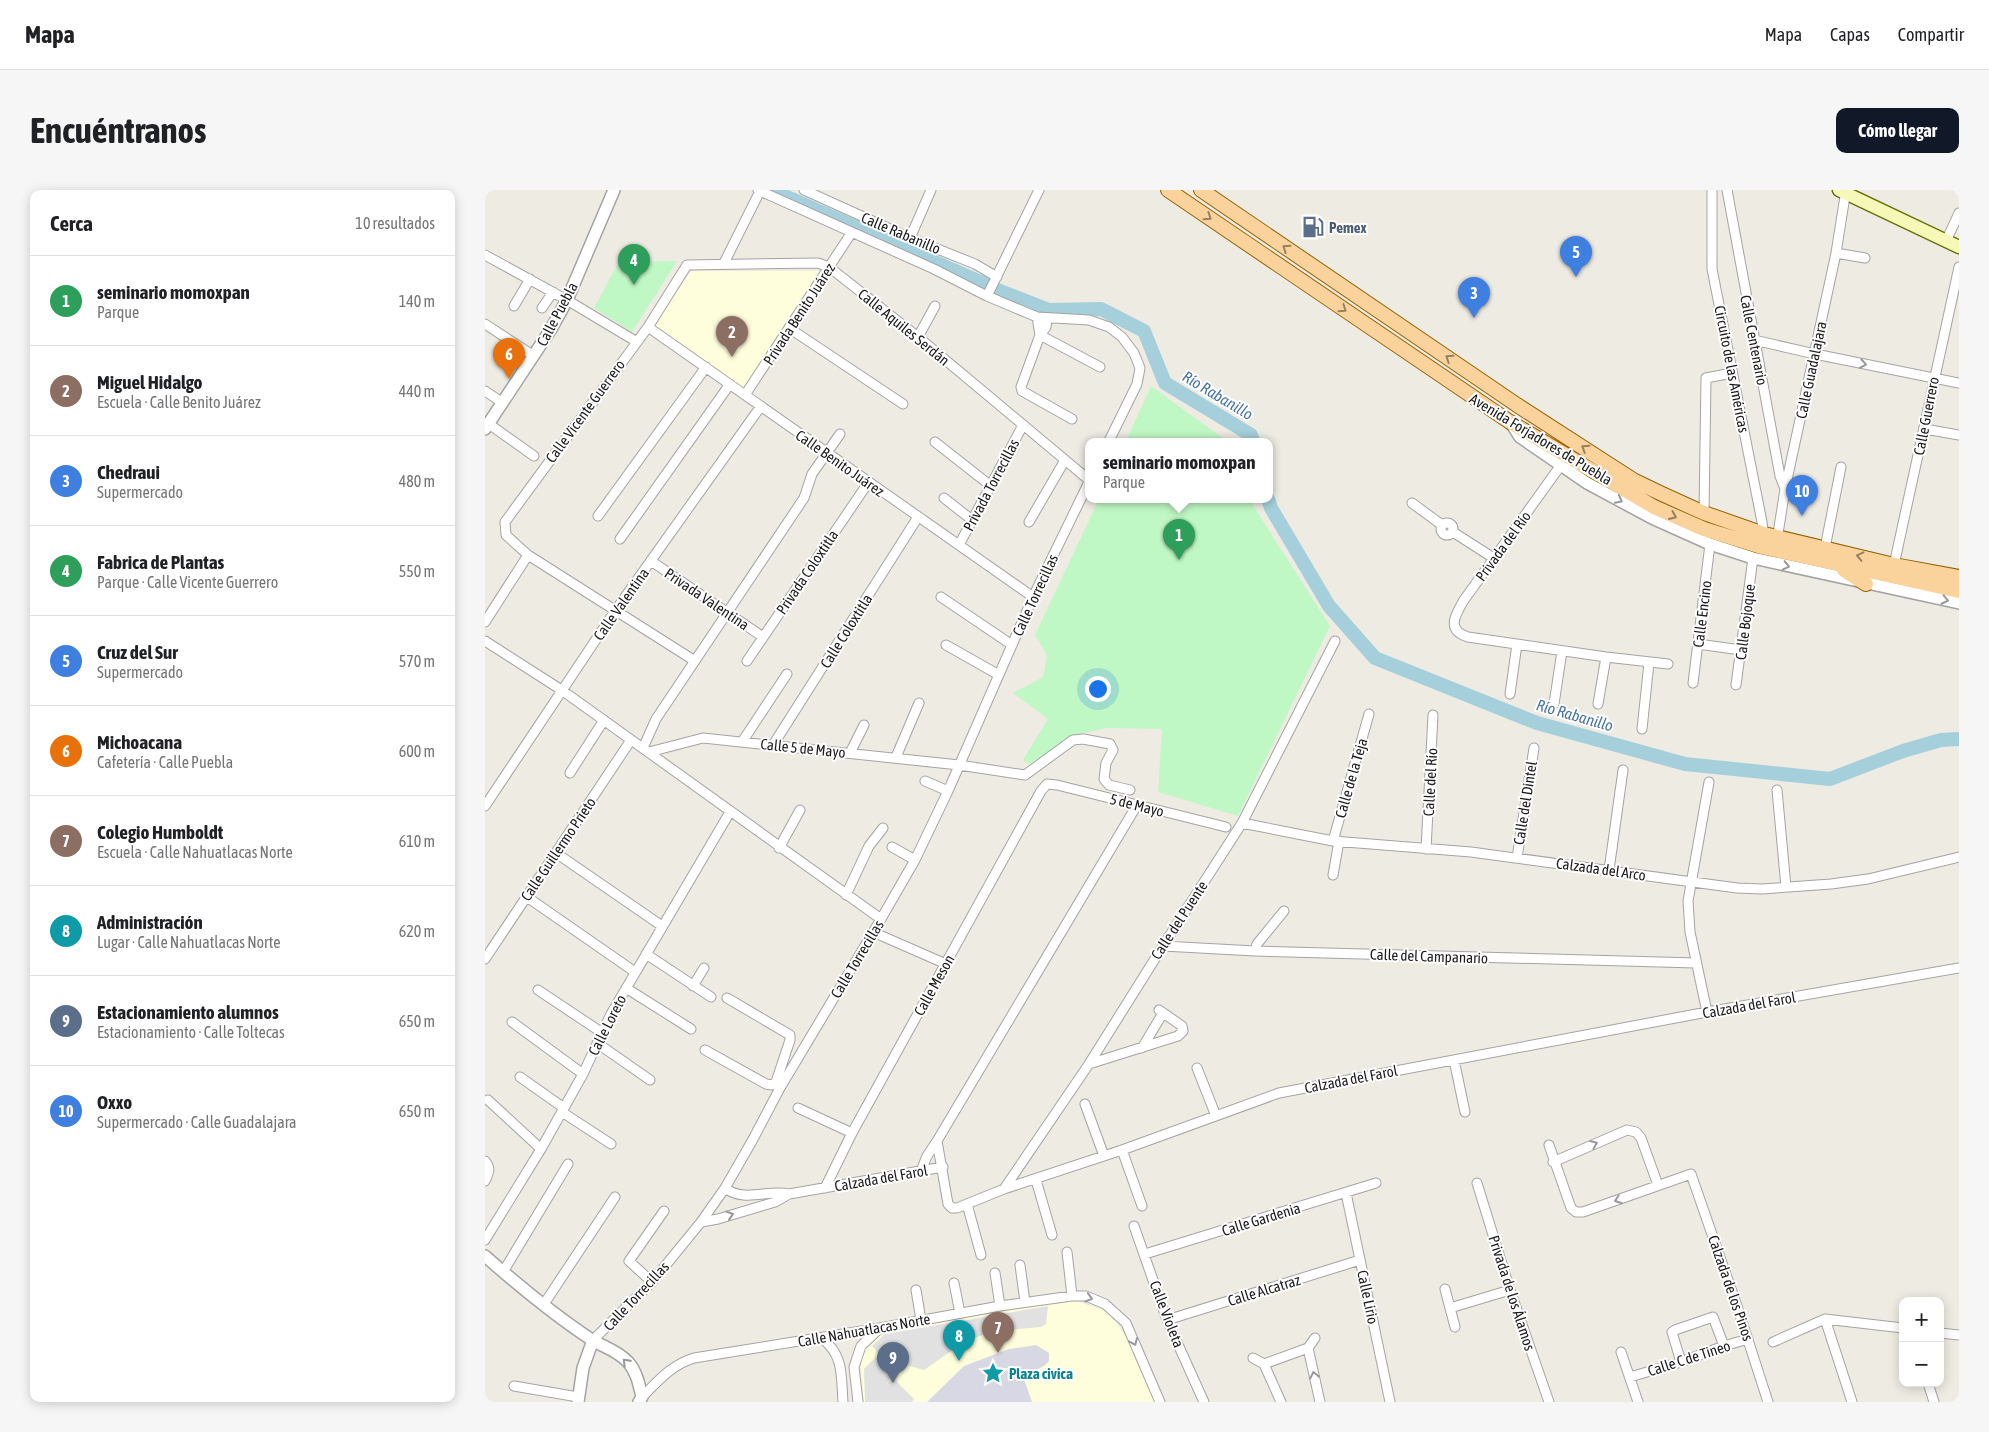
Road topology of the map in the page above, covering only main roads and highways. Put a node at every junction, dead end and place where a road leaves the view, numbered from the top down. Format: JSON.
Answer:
{"nodes":[{"id":1,"x":1168,"y":190,"type":"edge"},
{"id":2,"x":1201,"y":190,"type":"edge"},
{"id":3,"x":1844,"y":191,"type":"edge"},
{"id":4,"x":1959,"y":247,"type":"edge"},
{"id":5,"x":1770,"y":542,"type":"junction"},
{"id":6,"x":1837,"y":565,"type":"junction"},
{"id":7,"x":1959,"y":577,"type":"edge"},
{"id":8,"x":1866,"y":584,"type":"road end"},
{"id":9,"x":1959,"y":591,"type":"edge"}],
"edges":[{"from":1,"to":5,"type":"main road","name":"Avenida Forjadores de Puebla","one_way":true},
{"from":5,"to":2,"type":"main road","name":"Avenida Forjadores de Puebla","one_way":true},
{"from":3,"to":4,"type":"main road"},
{"from":5,"to":6,"type":"main road","name":"Avenida Forjadores de Puebla"},
{"from":7,"to":5,"type":"main road","name":"Avenida Forjadores de Puebla","one_way":true},
{"from":6,"to":8,"type":"main road"},
{"from":6,"to":9,"type":"main road","name":"Avenida Forjadores de Puebla"}]}
